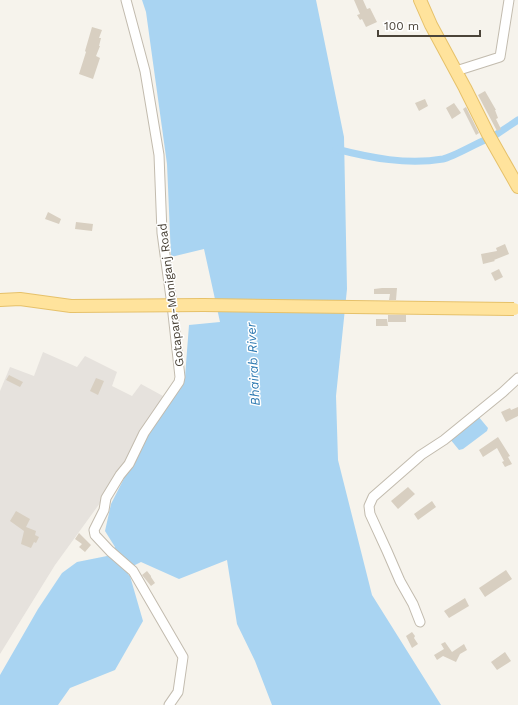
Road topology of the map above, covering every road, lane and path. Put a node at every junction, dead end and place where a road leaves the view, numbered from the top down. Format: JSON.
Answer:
{"nodes":[{"id":1,"x":126,"y":0,"type":"edge"},
{"id":2,"x":420,"y":0,"type":"edge"},
{"id":3,"x":509,"y":0,"type":"edge"},
{"id":4,"x":456,"y":71,"type":"junction"},
{"id":5,"x":518,"y":187,"type":"edge"},
{"id":6,"x":0,"y":300,"type":"edge"},
{"id":7,"x":516,"y":309,"type":"edge"},
{"id":8,"x":518,"y":378,"type":"edge"},
{"id":9,"x":420,"y":622,"type":"dead end"},
{"id":10,"x":169,"y":705,"type":"edge"}],
"edges":[{"from":1,"to":10,"type":"street","name":"Gotapara-Moniganj Road"},
{"from":2,"to":4,"type":"main road"},
{"from":3,"to":4,"type":"street"},
{"from":4,"to":5,"type":"main road"},
{"from":6,"to":7,"type":"main road","bridge":true},
{"from":8,"to":9,"type":"street"}]}
